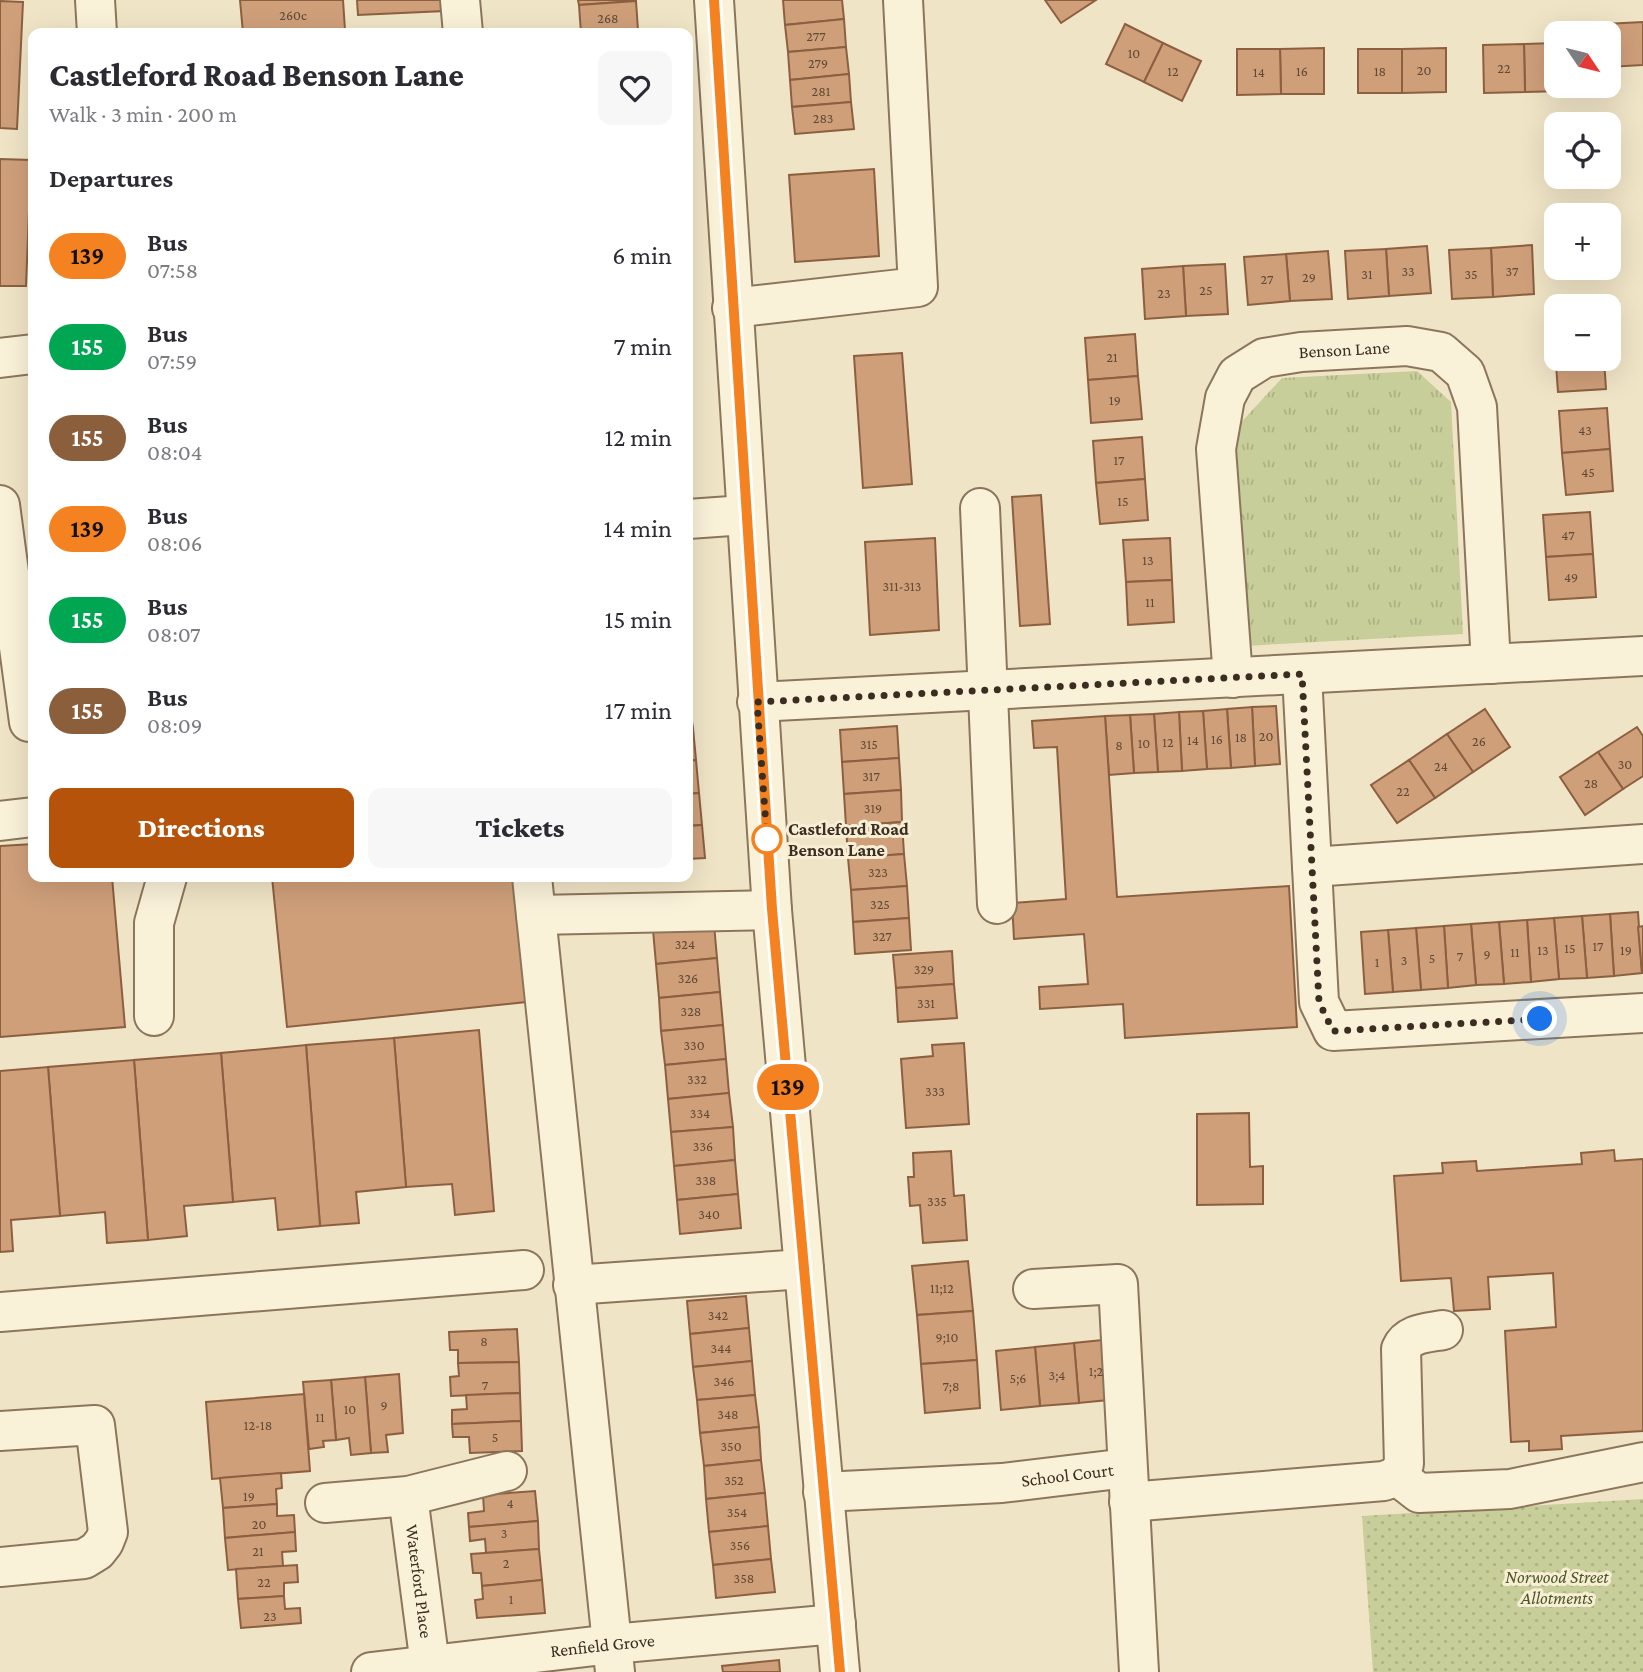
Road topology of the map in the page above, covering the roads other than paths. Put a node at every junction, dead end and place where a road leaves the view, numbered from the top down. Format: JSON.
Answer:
{"nodes":[{"id":1,"x":95,"y":0,"type":"edge"},
{"id":2,"x":460,"y":0,"type":"edge"},
{"id":3,"x":714,"y":0,"type":"edge"},
{"id":4,"x":903,"y":0,"type":"edge"},
{"id":5,"x":97,"y":28,"type":"edge"},
{"id":6,"x":463,"y":28,"type":"edge"},
{"id":7,"x":732,"y":309,"type":"junction"},
{"id":8,"x":28,"y":355,"type":"edge"},
{"id":9,"x":0,"y":358,"type":"edge"},
{"id":10,"x":0,"y":505,"type":"edge"},
{"id":11,"x":980,"y":508,"type":"dead end"},
{"id":12,"x":745,"y":514,"type":"junction"},
{"id":13,"x":693,"y":519,"type":"edge"},
{"id":14,"x":1643,"y":656,"type":"edge"},
{"id":15,"x":1491,"y":664,"type":"junction"},
{"id":16,"x":1302,"y":674,"type":"junction"},
{"id":17,"x":1233,"y":678,"type":"junction"},
{"id":18,"x":988,"y":692,"type":"junction"},
{"id":19,"x":757,"y":702,"type":"junction"},
{"id":20,"x":28,"y":715,"type":"edge"},
{"id":21,"x":28,"y":818,"type":"edge"},
{"id":22,"x":0,"y":821,"type":"edge"},
{"id":23,"x":1643,"y":844,"type":"edge"},
{"id":24,"x":1312,"y":867,"type":"junction"},
{"id":25,"x":166,"y":882,"type":"edge"},
{"id":26,"x":533,"y":882,"type":"edge"},
{"id":27,"x":997,"y":904,"type":"dead end"},
{"id":28,"x":772,"y":909,"type":"junction"},
{"id":29,"x":536,"y":915,"type":"junction"},
{"id":30,"x":1643,"y":1013,"type":"edge"},
{"id":31,"x":154,"y":1016,"type":"dead end"},
{"id":32,"x":804,"y":1269,"type":"junction"},
{"id":33,"x":524,"y":1270,"type":"dead end"},
{"id":34,"x":573,"y":1285,"type":"junction"},
{"id":35,"x":1033,"y":1289,"type":"dead end"},
{"id":36,"x":0,"y":1312,"type":"edge"},
{"id":37,"x":1443,"y":1330,"type":"dead end"},
{"id":38,"x":0,"y":1431,"type":"edge"},
{"id":39,"x":1643,"y":1462,"type":"edge"},
{"id":40,"x":508,"y":1471,"type":"dead end"},
{"id":41,"x":1397,"y":1476,"type":"junction"},
{"id":42,"x":1128,"y":1485,"type":"junction"},
{"id":43,"x":822,"y":1492,"type":"junction"},
{"id":44,"x":408,"y":1496,"type":"junction"},
{"id":45,"x":325,"y":1503,"type":"dead end"},
{"id":46,"x":0,"y":1567,"type":"edge"},
{"id":47,"x":836,"y":1624,"type":"junction"},
{"id":48,"x":614,"y":1658,"type":"edge"},
{"id":49,"x":430,"y":1665,"type":"junction"},
{"id":50,"x":371,"y":1672,"type":"edge"},
{"id":51,"x":840,"y":1672,"type":"edge"},
{"id":52,"x":1139,"y":1672,"type":"edge"}],
"edges":[{"from":1,"to":5,"type":"street"},
{"from":2,"to":6,"type":"street"},
{"from":3,"to":7,"type":"street"},
{"from":4,"to":7,"type":"street"},
{"from":7,"to":12,"type":"street"},
{"from":8,"to":9,"type":"street"},
{"from":10,"to":20,"type":"street"},
{"from":11,"to":18,"type":"street"},
{"from":12,"to":13,"type":"street"},
{"from":12,"to":19,"type":"street"},
{"from":14,"to":15,"type":"street"},
{"from":15,"to":16,"type":"street"},
{"from":15,"to":17,"type":"street","name":"Benson Lane"},
{"from":16,"to":17,"type":"street"},
{"from":16,"to":24,"type":"street"},
{"from":17,"to":18,"type":"street"},
{"from":18,"to":19,"type":"street"},
{"from":18,"to":27,"type":"street"},
{"from":19,"to":28,"type":"street"},
{"from":21,"to":22,"type":"street"},
{"from":23,"to":24,"type":"street"},
{"from":24,"to":30,"type":"street"},
{"from":25,"to":31,"type":"street"},
{"from":26,"to":29,"type":"street"},
{"from":28,"to":29,"type":"street"},
{"from":28,"to":32,"type":"street"},
{"from":29,"to":34,"type":"street"},
{"from":32,"to":34,"type":"street"},
{"from":32,"to":43,"type":"street"},
{"from":33,"to":36,"type":"street"},
{"from":34,"to":48,"type":"street"},
{"from":35,"to":42,"type":"street","name":"School Court"},
{"from":37,"to":41,"type":"street"},
{"from":38,"to":46,"type":"street"},
{"from":39,"to":41,"type":"street"},
{"from":40,"to":44,"type":"street"},
{"from":41,"to":42,"type":"street"},
{"from":42,"to":43,"type":"street","name":"School Court"},
{"from":42,"to":52,"type":"street"},
{"from":43,"to":47,"type":"street"},
{"from":44,"to":45,"type":"street"},
{"from":44,"to":49,"type":"street","name":"Waterford Place"},
{"from":47,"to":48,"type":"street","name":"Renfield Grove"},
{"from":47,"to":51,"type":"street"},
{"from":48,"to":49,"type":"street","name":"Renfield Grove"},
{"from":49,"to":50,"type":"street","name":"Renfield Grove"}]}
